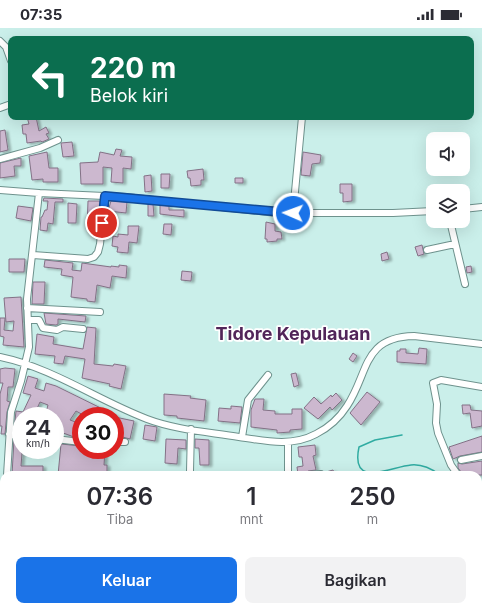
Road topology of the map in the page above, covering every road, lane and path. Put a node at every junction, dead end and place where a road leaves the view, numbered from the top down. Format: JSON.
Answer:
{"nodes":[{"id":1,"x":0,"y":41,"type":"edge"},
{"id":2,"x":8,"y":53,"type":"edge"},
{"id":3,"x":302,"y":120,"type":"edge"},
{"id":4,"x":58,"y":140,"type":"dead end"},
{"id":5,"x":0,"y":159,"type":"edge"},
{"id":6,"x":0,"y":190,"type":"edge"},
{"id":7,"x":38,"y":193,"type":"junction"},
{"id":8,"x":105,"y":196,"type":"junction"},
{"id":9,"x":482,"y":208,"type":"edge"},
{"id":10,"x":470,"y":209,"type":"edge"},
{"id":11,"x":426,"y":211,"type":"edge"},
{"id":12,"x":293,"y":213,"type":"junction"},
{"id":13,"x":452,"y":228,"type":"edge"},
{"id":14,"x":455,"y":244,"type":"junction"},
{"id":15,"x":427,"y":250,"type":"dead end"},
{"id":16,"x":33,"y":255,"type":"junction"},
{"id":17,"x":465,"y":284,"type":"dead end"},
{"id":18,"x":28,"y":308,"type":"junction"},
{"id":19,"x":100,"y":312,"type":"dead end"},
{"id":20,"x":28,"y":320,"type":"junction"},
{"id":21,"x":82,"y":329,"type":"dead end"},
{"id":22,"x":482,"y":344,"type":"edge"},
{"id":23,"x":0,"y":357,"type":"edge"},
{"id":24,"x":25,"y":363,"type":"junction"},
{"id":25,"x":268,"y":375,"type":"dead end"},
{"id":26,"x":482,"y":387,"type":"edge"},
{"id":27,"x":191,"y":429,"type":"junction"},
{"id":28,"x":9,"y":434,"type":"junction"},
{"id":29,"x":12,"y":434,"type":"edge"},
{"id":30,"x":242,"y":437,"type":"junction"},
{"id":31,"x":288,"y":442,"type":"junction"},
{"id":32,"x":482,"y":456,"type":"edge"},
{"id":33,"x":461,"y":460,"type":"dead end"},
{"id":34,"x":7,"y":471,"type":"edge"},
{"id":35,"x":190,"y":471,"type":"dead end"},
{"id":36,"x":288,"y":471,"type":"edge"},
{"id":37,"x":455,"y":471,"type":"edge"}],
"edges":[{"from":1,"to":2,"type":"street"},
{"from":3,"to":12,"type":"street"},
{"from":4,"to":5,"type":"street"},
{"from":6,"to":7,"type":"street"},
{"from":7,"to":8,"type":"street"},
{"from":7,"to":16,"type":"street"},
{"from":8,"to":12,"type":"street"},
{"from":8,"to":16,"type":"street"},
{"from":9,"to":10,"type":"street"},
{"from":11,"to":12,"type":"street"},
{"from":13,"to":14,"type":"street"},
{"from":14,"to":15,"type":"street"},
{"from":14,"to":17,"type":"street"},
{"from":16,"to":18,"type":"street"},
{"from":18,"to":19,"type":"street"},
{"from":18,"to":20,"type":"street"},
{"from":20,"to":21,"type":"street"},
{"from":20,"to":24,"type":"street"},
{"from":22,"to":31,"type":"street"},
{"from":23,"to":24,"type":"street"},
{"from":24,"to":27,"type":"street"},
{"from":24,"to":28,"type":"street"},
{"from":25,"to":30,"type":"street"},
{"from":26,"to":37,"type":"street"},
{"from":27,"to":30,"type":"street"},
{"from":27,"to":35,"type":"street"},
{"from":28,"to":29,"type":"street"},
{"from":28,"to":34,"type":"street"},
{"from":30,"to":31,"type":"street"},
{"from":31,"to":36,"type":"street"},
{"from":32,"to":33,"type":"street"}]}
